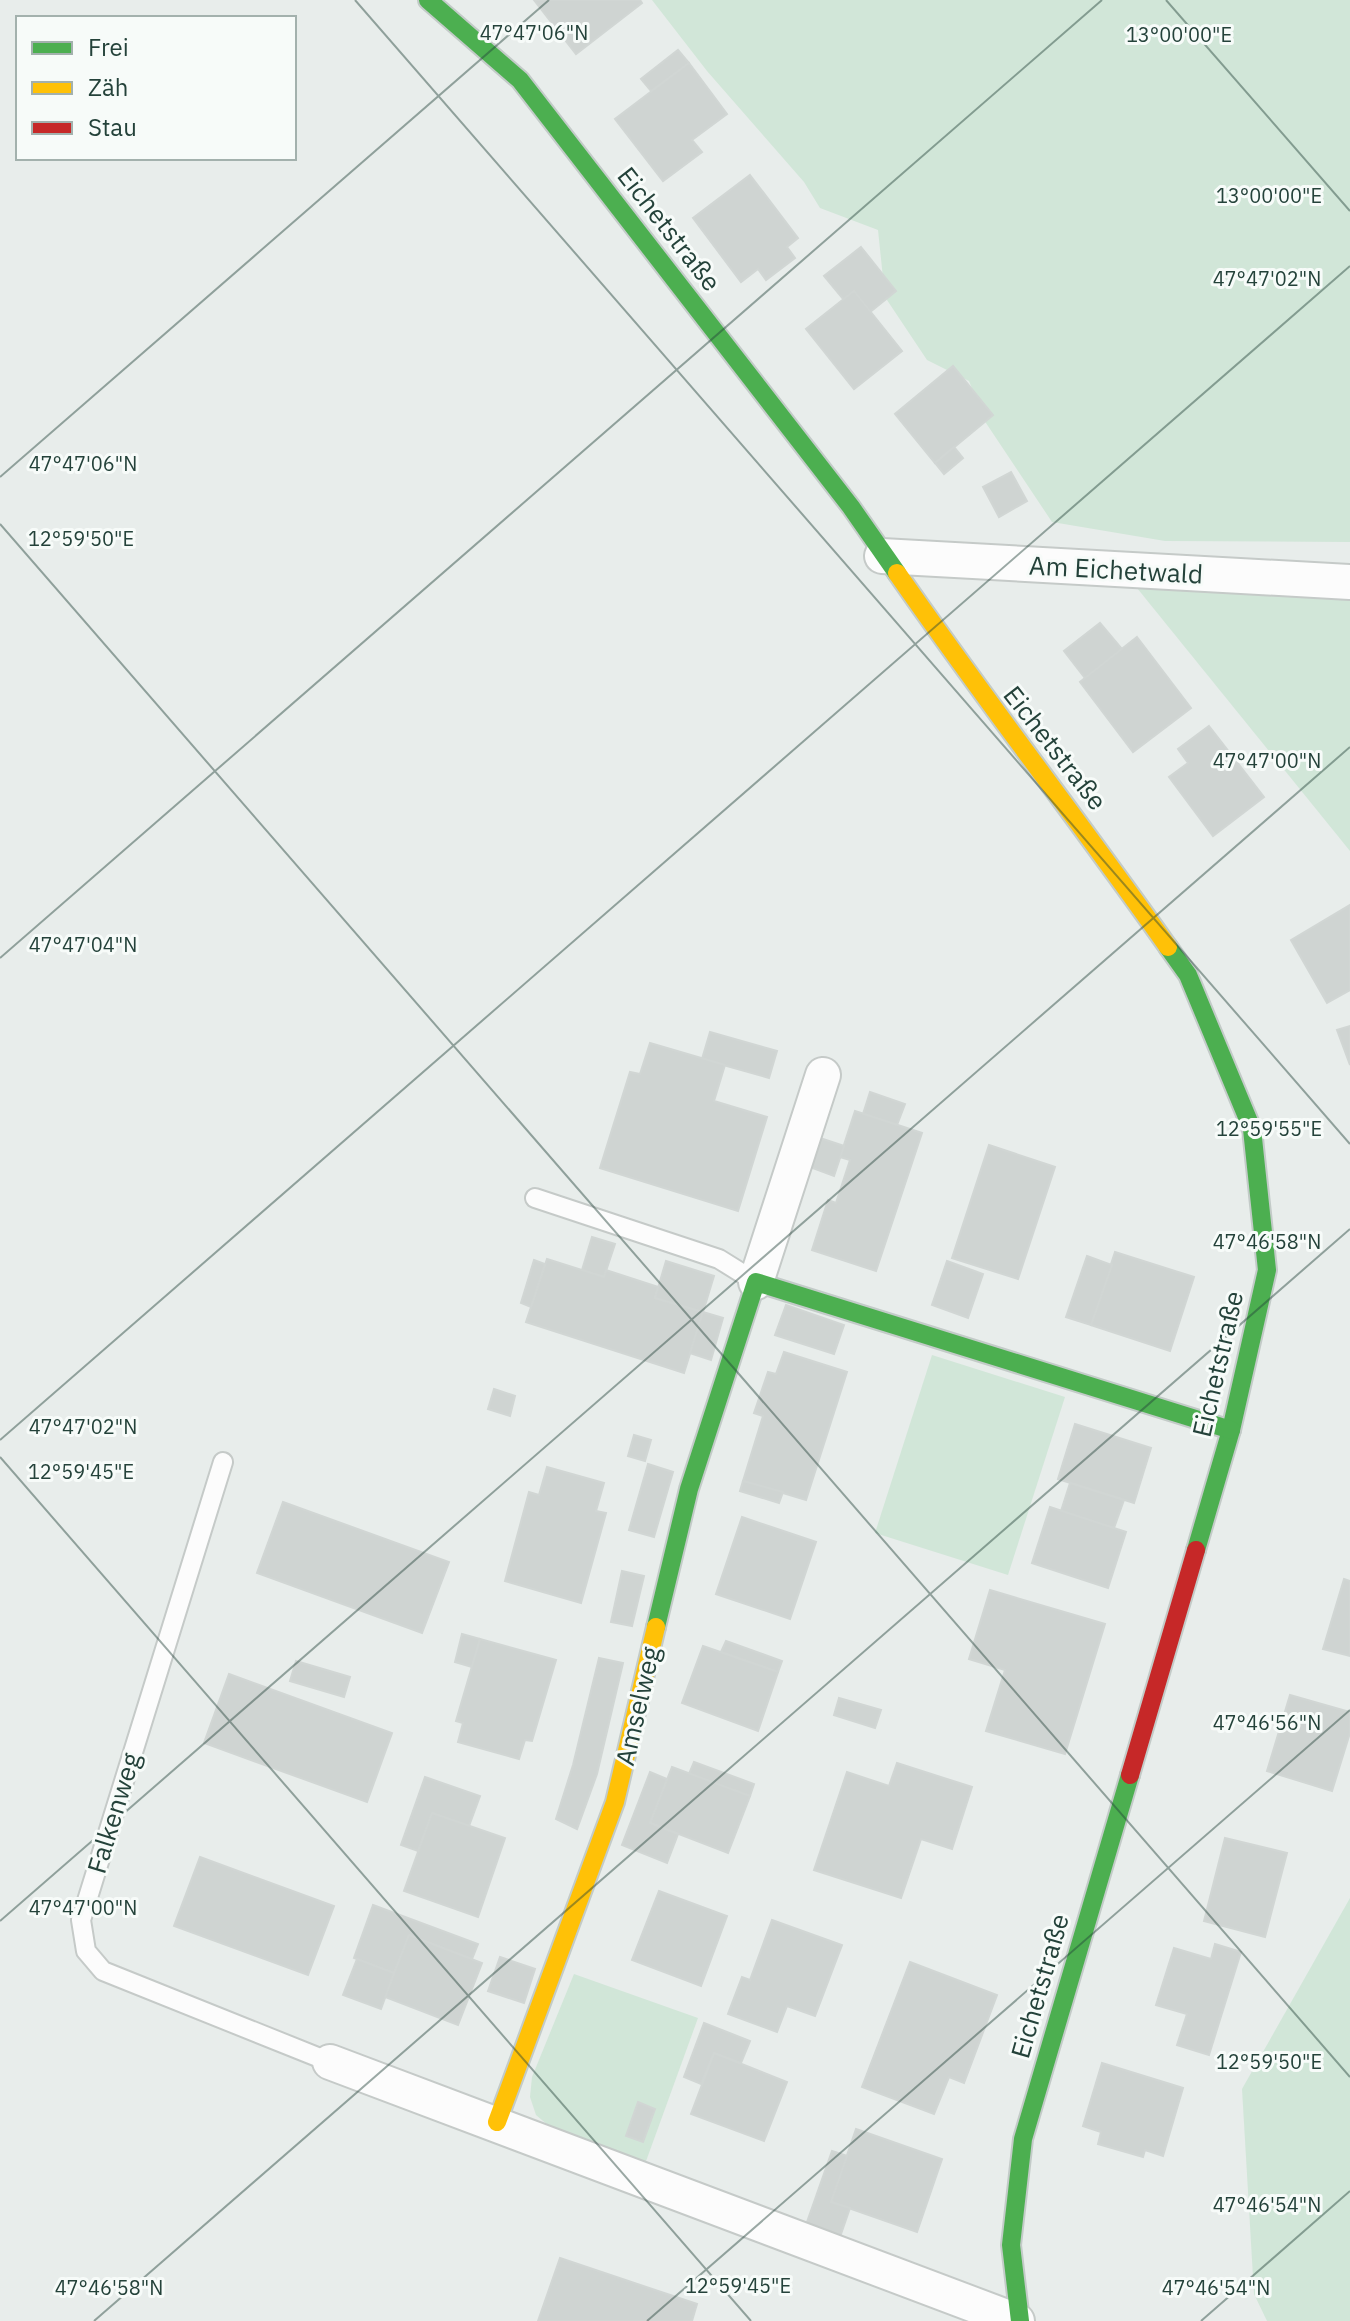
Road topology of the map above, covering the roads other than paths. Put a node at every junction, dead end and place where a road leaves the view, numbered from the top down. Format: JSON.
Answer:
{"nodes":[{"id":1,"x":428,"y":0,"type":"edge"},
{"id":2,"x":882,"y":556,"type":"junction"},
{"id":3,"x":1350,"y":582,"type":"edge"},
{"id":4,"x":823,"y":1075,"type":"dead end"},
{"id":5,"x":535,"y":1198,"type":"dead end"},
{"id":6,"x":756,"y":1282,"type":"junction"},
{"id":7,"x":1231,"y":1430,"type":"junction"},
{"id":8,"x":223,"y":1462,"type":"dead end"},
{"id":9,"x":330,"y":2062,"type":"joint"},
{"id":10,"x":497,"y":2122,"type":"junction"},
{"id":11,"x":1018,"y":2321,"type":"edge"}],
"edges":[{"from":1,"to":2,"type":"street","name":"Eichetstraße"},
{"from":2,"to":3,"type":"street","name":"Am Eichetwald"},
{"from":2,"to":7,"type":"street","name":"Eichetstraße"},
{"from":4,"to":6,"type":"street","name":"Amselweg"},
{"from":5,"to":6,"type":"lane"},
{"from":6,"to":7,"type":"street"},
{"from":6,"to":10,"type":"street","name":"Amselweg"},
{"from":7,"to":11,"type":"street","name":"Eichetstraße"},
{"from":8,"to":9,"type":"lane","name":"Falkenweg"},
{"from":9,"to":10,"type":"street"},
{"from":10,"to":11,"type":"street"}]}
